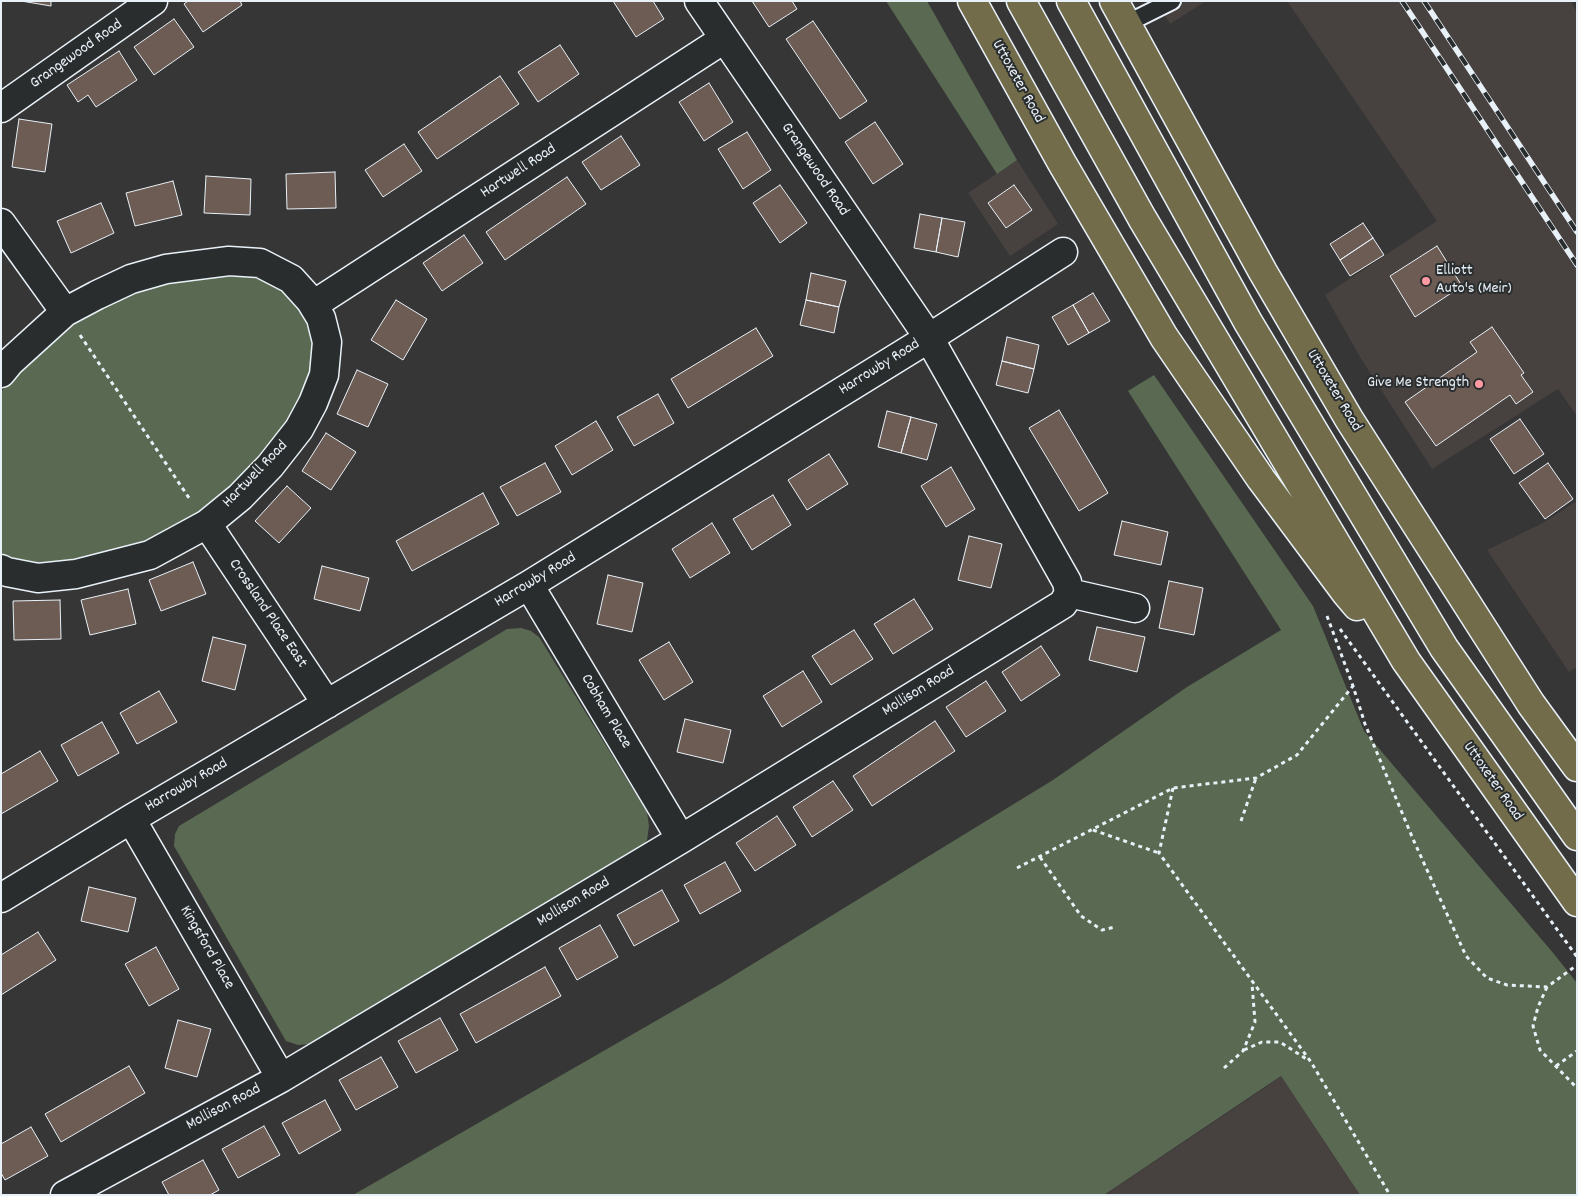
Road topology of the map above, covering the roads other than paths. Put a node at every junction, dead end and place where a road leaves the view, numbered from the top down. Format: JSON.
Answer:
{"nodes":[{"id":1,"x":699,"y":1,"type":"edge"},
{"id":2,"x":972,"y":1,"type":"edge"},
{"id":3,"x":1021,"y":1,"type":"edge"},
{"id":4,"x":1071,"y":1,"type":"edge"},
{"id":5,"x":1172,"y":1,"type":"edge"},
{"id":6,"x":136,"y":6,"type":"edge"},
{"id":7,"x":1120,"y":12,"type":"edge"},
{"id":8,"x":724,"y":39,"type":"junction"},
{"id":9,"x":1,"y":108,"type":"edge"},
{"id":10,"x":1,"y":223,"type":"edge"},
{"id":11,"x":1063,"y":252,"type":"dead end"},
{"id":12,"x":313,"y":304,"type":"junction"},
{"id":13,"x":65,"y":312,"type":"junction"},
{"id":14,"x":929,"y":338,"type":"junction"},
{"id":15,"x":1,"y":372,"type":"edge"},
{"id":16,"x":207,"y":524,"type":"junction"},
{"id":17,"x":1,"y":569,"type":"edge"},
{"id":18,"x":529,"y":585,"type":"junction"},
{"id":19,"x":1069,"y":593,"type":"junction"},
{"id":20,"x":1135,"y":608,"type":"dead end"},
{"id":21,"x":1406,"y":661,"type":"junction"},
{"id":22,"x":327,"y":704,"type":"junction"},
{"id":23,"x":1577,"y":767,"type":"edge"},
{"id":24,"x":131,"y":819,"type":"junction"},
{"id":25,"x":1577,"y":836,"type":"edge"},
{"id":26,"x":681,"y":839,"type":"junction"},
{"id":27,"x":1,"y":898,"type":"edge"},
{"id":28,"x":1577,"y":902,"type":"edge"},
{"id":29,"x":281,"y":1078,"type":"junction"},
{"id":30,"x":65,"y":1195,"type":"edge"}],
"edges":[{"from":1,"to":8,"type":"street","name":"Grangewood Road"},
{"from":2,"to":21,"type":"highway","name":"Uttoxeter Road"},
{"from":3,"to":21,"type":"highway"},
{"from":4,"to":25,"type":"highway"},
{"from":5,"to":7,"type":"lane"},
{"from":6,"to":9,"type":"street","name":"Grangewood Road"},
{"from":7,"to":23,"type":"highway","name":"Uttoxeter Road"},
{"from":8,"to":12,"type":"street","name":"Hartwell Road"},
{"from":8,"to":14,"type":"street","name":"Grangewood Road"},
{"from":10,"to":13,"type":"street"},
{"from":11,"to":14,"type":"street","name":"Harrowby Road"},
{"from":12,"to":13,"type":"street","name":"Hartwell Road"},
{"from":12,"to":16,"type":"street","name":"Hartwell Road"},
{"from":13,"to":15,"type":"street","name":"Hartwell Road"},
{"from":14,"to":18,"type":"street","name":"Harrowby Road"},
{"from":14,"to":19,"type":"street"},
{"from":16,"to":17,"type":"street","name":"Hartwell Road"},
{"from":16,"to":22,"type":"street","name":"Crossland Place East"},
{"from":18,"to":22,"type":"street","name":"Harrowby Road"},
{"from":18,"to":26,"type":"street","name":"Cobham Place"},
{"from":19,"to":20,"type":"street"},
{"from":19,"to":26,"type":"street","name":"Mollison Road"},
{"from":21,"to":28,"type":"highway","name":"Uttoxeter Road"},
{"from":22,"to":24,"type":"street","name":"Harrowby Road"},
{"from":24,"to":27,"type":"street","name":"Harrowby Road"},
{"from":24,"to":29,"type":"street","name":"Kingsford Place"},
{"from":26,"to":29,"type":"street","name":"Mollison Road"},
{"from":29,"to":30,"type":"street","name":"Mollison Road"}]}
